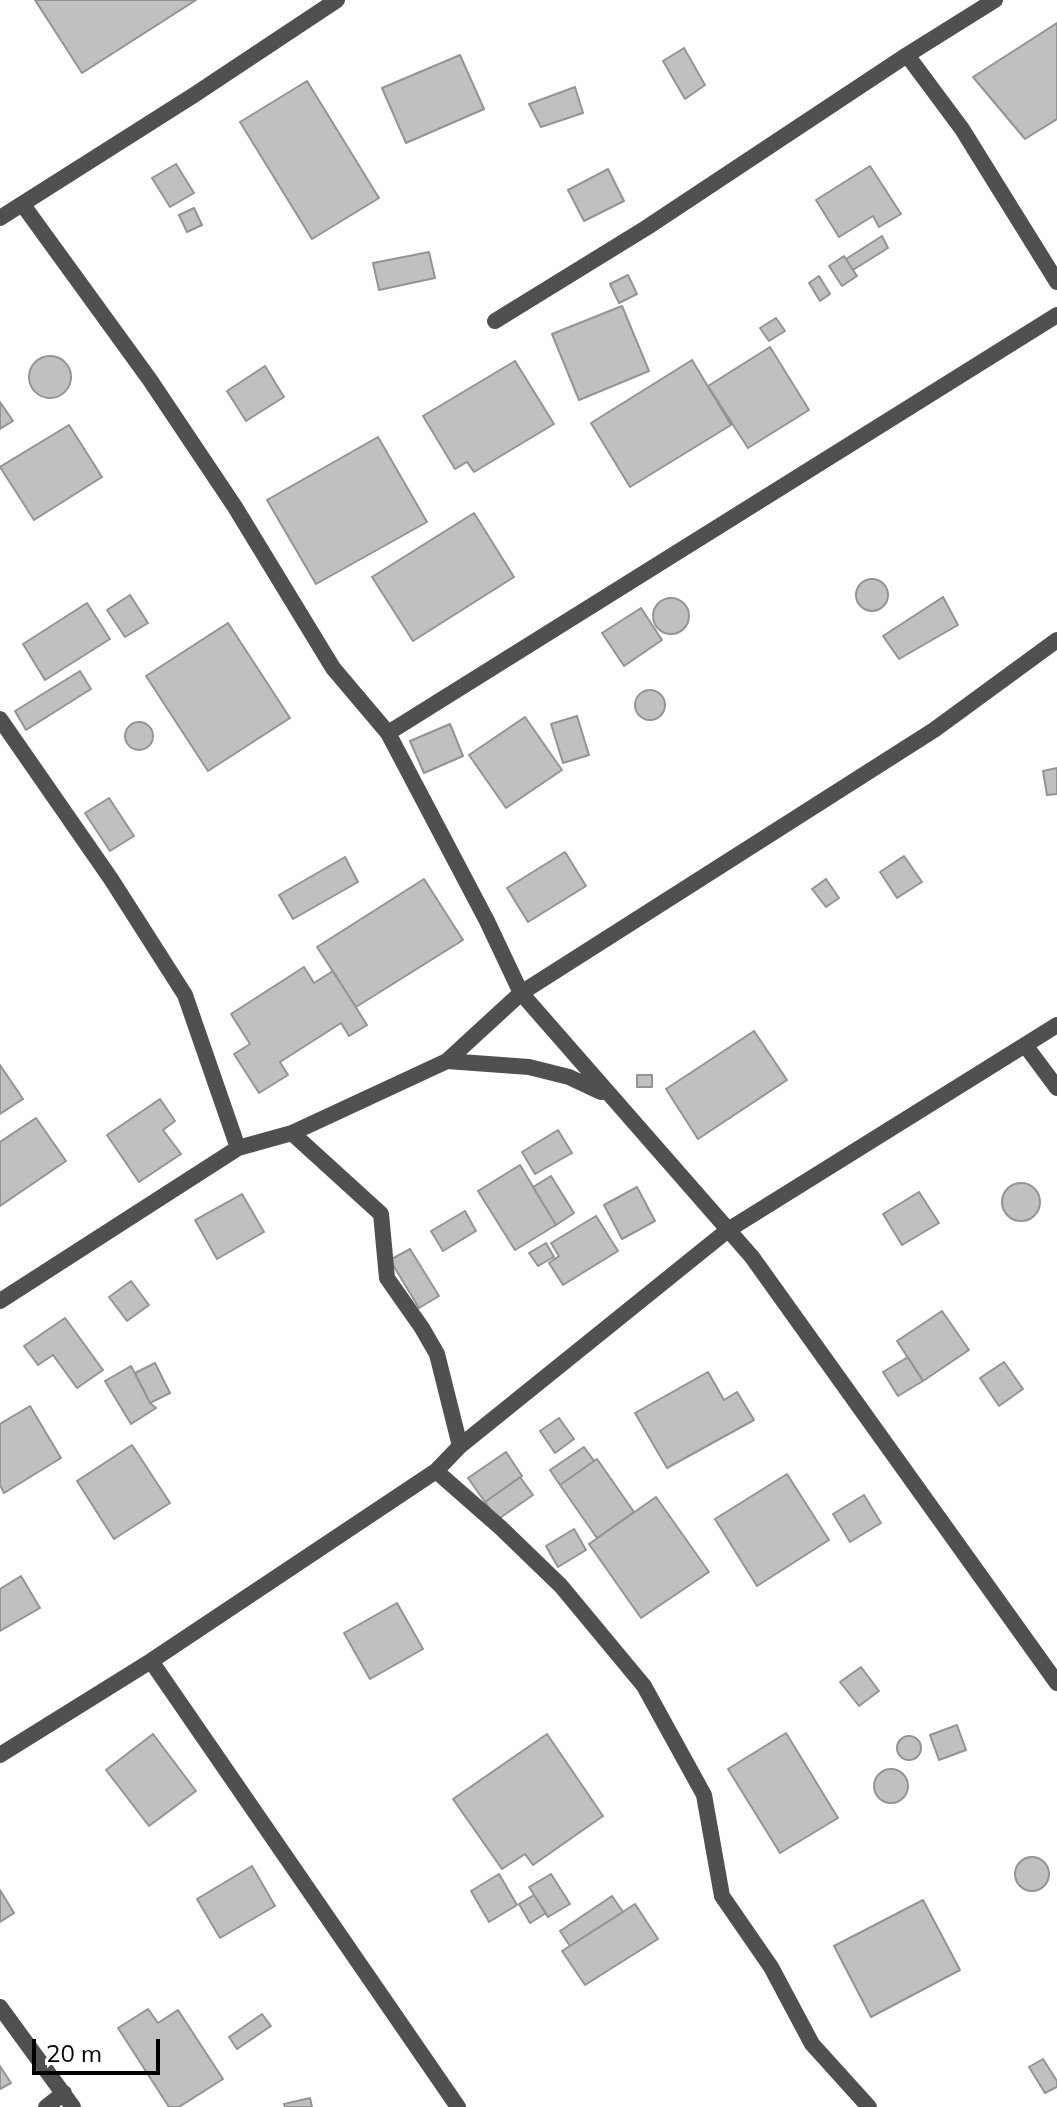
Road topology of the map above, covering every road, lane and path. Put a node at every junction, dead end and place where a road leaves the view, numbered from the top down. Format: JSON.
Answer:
{"nodes":[{"id":1,"x":337,"y":0,"type":"edge"},
{"id":2,"x":995,"y":0,"type":"edge"},
{"id":3,"x":907,"y":55,"type":"junction"},
{"id":4,"x":23,"y":205,"type":"junction"},
{"id":5,"x":0,"y":218,"type":"edge"},
{"id":6,"x":1057,"y":282,"type":"edge"},
{"id":7,"x":1057,"y":315,"type":"edge"},
{"id":8,"x":495,"y":321,"type":"dead end"},
{"id":9,"x":1057,"y":640,"type":"edge"},
{"id":10,"x":0,"y":719,"type":"edge"},
{"id":11,"x":388,"y":733,"type":"junction"},
{"id":12,"x":521,"y":993,"type":"junction"},
{"id":13,"x":1057,"y":1025,"type":"edge"},
{"id":14,"x":1025,"y":1045,"type":"junction"},
{"id":15,"x":447,"y":1061,"type":"junction"},
{"id":16,"x":1057,"y":1088,"type":"edge"},
{"id":17,"x":608,"y":1095,"type":"junction"},
{"id":18,"x":292,"y":1133,"type":"junction"},
{"id":19,"x":238,"y":1148,"type":"junction"},
{"id":20,"x":728,"y":1230,"type":"junction"},
{"id":21,"x":0,"y":1301,"type":"edge"},
{"id":22,"x":460,"y":1446,"type":"junction"},
{"id":23,"x":436,"y":1471,"type":"junction"},
{"id":24,"x":151,"y":1661,"type":"junction"},
{"id":25,"x":1057,"y":1683,"type":"edge"},
{"id":26,"x":0,"y":1755,"type":"edge"},
{"id":27,"x":0,"y":2007,"type":"edge"},
{"id":28,"x":68,"y":2100,"type":"edge"},
{"id":29,"x":46,"y":2107,"type":"edge"},
{"id":30,"x":458,"y":2107,"type":"edge"},
{"id":31,"x":869,"y":2107,"type":"edge"}],
"edges":[{"from":1,"to":4,"type":"street"},
{"from":2,"to":3,"type":"street"},
{"from":3,"to":6,"type":"street"},
{"from":3,"to":8,"type":"street"},
{"from":4,"to":5,"type":"street"},
{"from":4,"to":11,"type":"street"},
{"from":7,"to":11,"type":"street"},
{"from":9,"to":12,"type":"street"},
{"from":10,"to":19,"type":"street"},
{"from":11,"to":12,"type":"street"},
{"from":12,"to":15,"type":"street"},
{"from":12,"to":17,"type":"street"},
{"from":13,"to":14,"type":"street"},
{"from":14,"to":16,"type":"street"},
{"from":14,"to":20,"type":"street"},
{"from":15,"to":17,"type":"street"},
{"from":15,"to":18,"type":"street"},
{"from":17,"to":20,"type":"street"},
{"from":18,"to":19,"type":"street"},
{"from":18,"to":22,"type":"street"},
{"from":19,"to":21,"type":"street"},
{"from":20,"to":22,"type":"street"},
{"from":20,"to":25,"type":"street"},
{"from":22,"to":23,"type":"street"},
{"from":23,"to":24,"type":"street"},
{"from":23,"to":31,"type":"street"},
{"from":24,"to":26,"type":"street"},
{"from":24,"to":30,"type":"street"},
{"from":27,"to":28,"type":"street"},
{"from":28,"to":29,"type":"street"}]}
